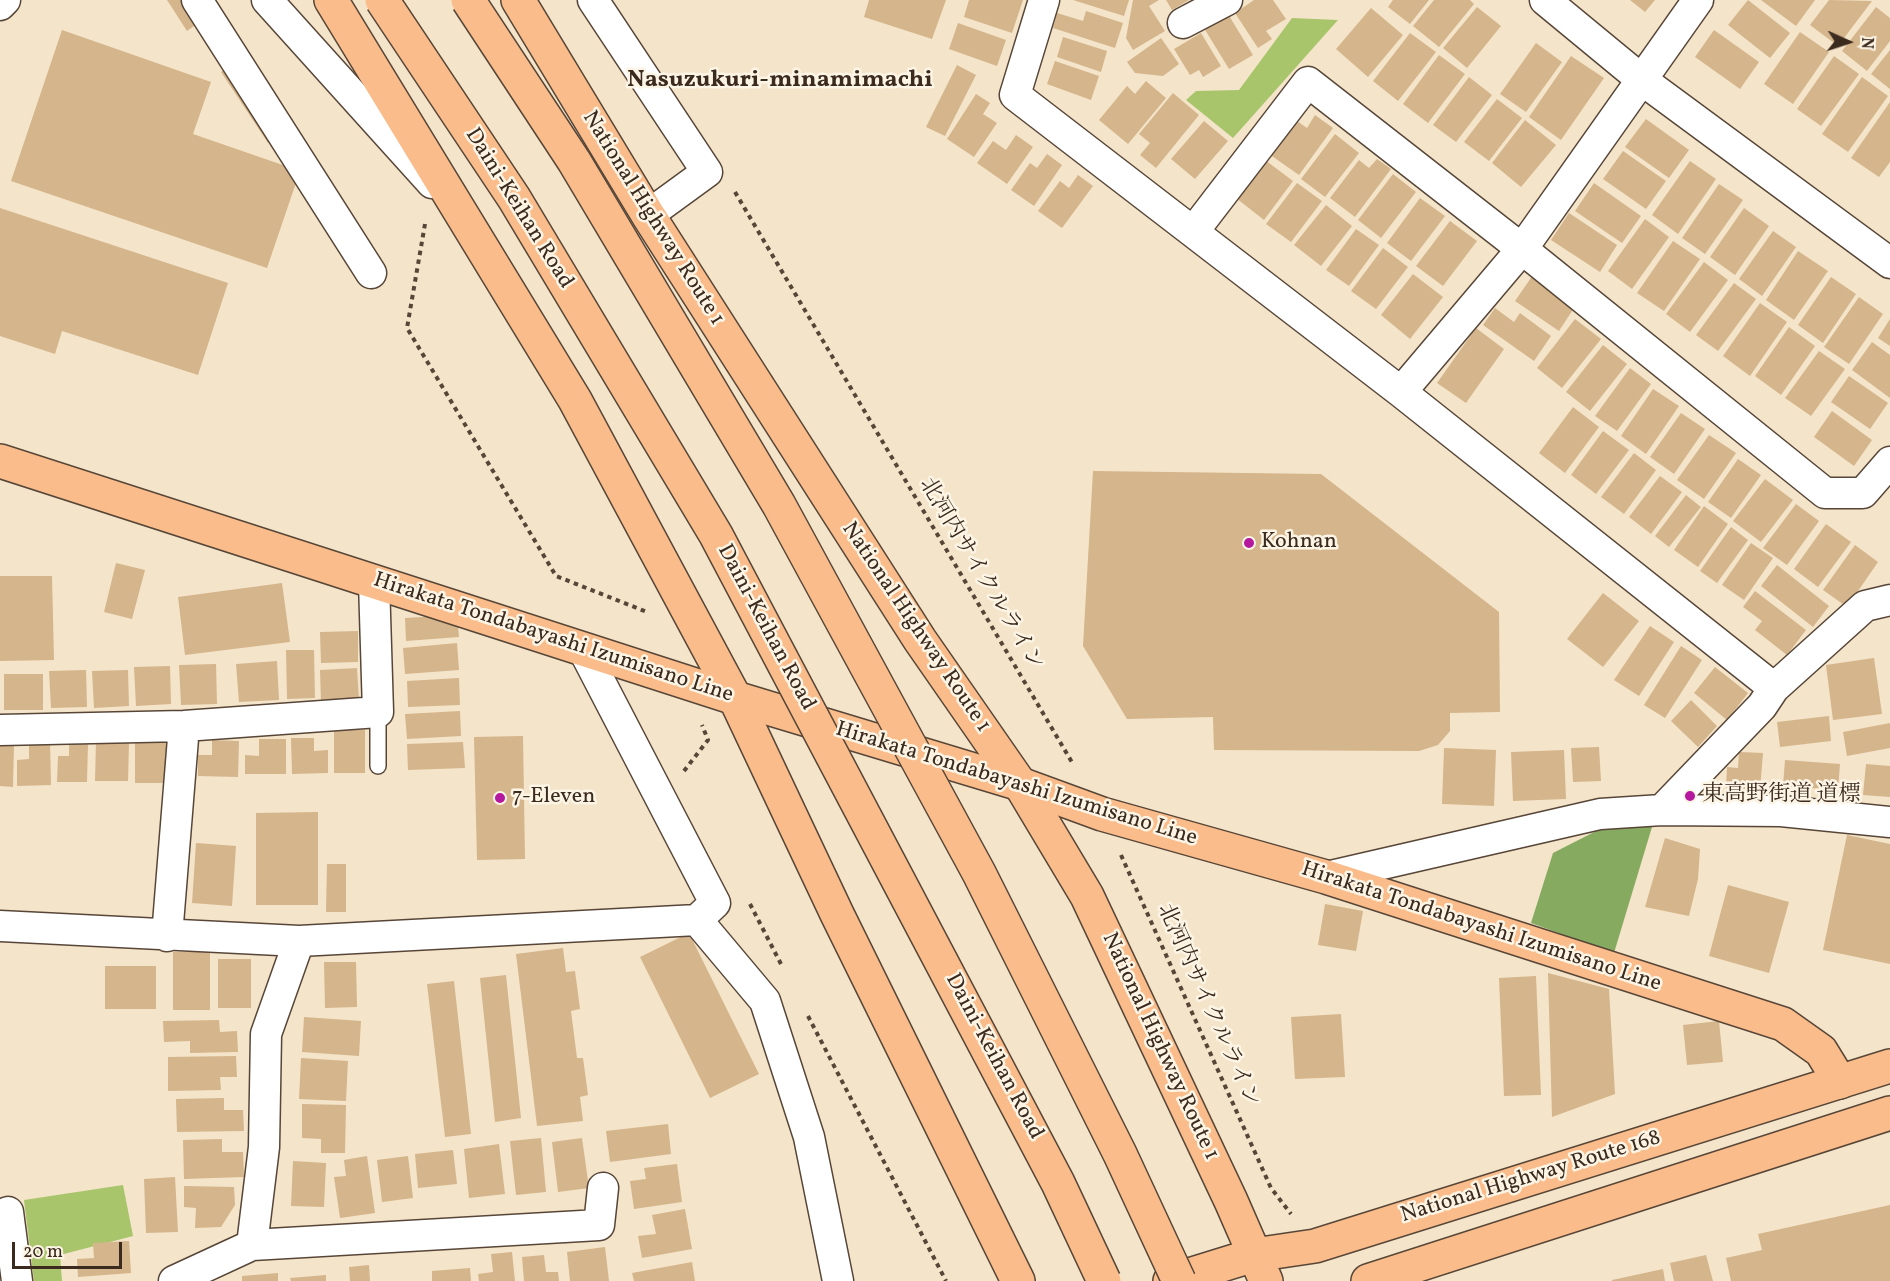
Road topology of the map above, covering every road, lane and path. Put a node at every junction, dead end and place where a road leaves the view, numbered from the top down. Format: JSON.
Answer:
{"nodes":[{"id":1,"x":5,"y":0,"type":"edge"},
{"id":2,"x":197,"y":0,"type":"edge"},
{"id":3,"x":267,"y":0,"type":"edge"},
{"id":4,"x":332,"y":0,"type":"edge"},
{"id":5,"x":382,"y":0,"type":"edge"},
{"id":6,"x":468,"y":0,"type":"edge"},
{"id":7,"x":518,"y":0,"type":"edge"},
{"id":8,"x":593,"y":0,"type":"edge"},
{"id":9,"x":1044,"y":0,"type":"edge"},
{"id":10,"x":1227,"y":0,"type":"edge"},
{"id":11,"x":1545,"y":0,"type":"edge"},
{"id":12,"x":1698,"y":0,"type":"edge"},
{"id":13,"x":0,"y":5,"type":"edge"},
{"id":14,"x":1183,"y":23,"type":"dead end"},
{"id":15,"x":1642,"y":80,"type":"junction"},
{"id":16,"x":731,"y":186,"type":"dead end"},
{"id":17,"x":459,"y":212,"type":"junction"},
{"id":18,"x":648,"y":215,"type":"junction"},
{"id":19,"x":1193,"y":232,"type":"junction"},
{"id":20,"x":1522,"y":249,"type":"junction"},
{"id":21,"x":1890,"y":263,"type":"edge"},
{"id":22,"x":372,"y":273,"type":"dead end"},
{"id":23,"x":1401,"y":392,"type":"junction"},
{"id":24,"x":0,"y":461,"type":"edge"},
{"id":25,"x":1890,"y":462,"type":"edge"},
{"id":26,"x":374,"y":582,"type":"junction"},
{"id":27,"x":1890,"y":600,"type":"edge"},
{"id":28,"x":583,"y":650,"type":"junction"},
{"id":29,"x":1774,"y":688,"type":"junction"},
{"id":30,"x":735,"y":699,"type":"junction"},
{"id":31,"x":378,"y":712,"type":"junction"},
{"id":32,"x":184,"y":726,"type":"junction"},
{"id":33,"x":0,"y":730,"type":"edge"},
{"id":34,"x":378,"y":766,"type":"dead end"},
{"id":35,"x":1020,"y":784,"type":"junction"},
{"id":36,"x":1662,"y":810,"type":"junction"},
{"id":37,"x":1102,"y":814,"type":"junction"},
{"id":38,"x":1890,"y":822,"type":"edge"},
{"id":39,"x":1326,"y":877,"type":"junction"},
{"id":40,"x":697,"y":920,"type":"junction"},
{"id":41,"x":0,"y":926,"type":"edge"},
{"id":42,"x":167,"y":936,"type":"junction"},
{"id":43,"x":299,"y":941,"type":"junction"},
{"id":44,"x":1890,"y":1066,"type":"edge"},
{"id":45,"x":1840,"y":1082,"type":"junction"},
{"id":46,"x":1890,"y":1113,"type":"edge"},
{"id":47,"x":603,"y":1188,"type":"dead end"},
{"id":48,"x":1271,"y":1188,"type":"dead end"},
{"id":49,"x":8,"y":1212,"type":"dead end"},
{"id":50,"x":252,"y":1245,"type":"junction"},
{"id":51,"x":1260,"y":1268,"type":"edge"},
{"id":52,"x":17,"y":1281,"type":"edge"},
{"id":53,"x":174,"y":1281,"type":"edge"},
{"id":54,"x":838,"y":1281,"type":"edge"},
{"id":55,"x":1018,"y":1281,"type":"edge"},
{"id":56,"x":1104,"y":1281,"type":"edge"},
{"id":57,"x":1170,"y":1281,"type":"edge"},
{"id":58,"x":1179,"y":1281,"type":"edge"},
{"id":59,"x":1368,"y":1281,"type":"edge"}],
"edges":[{"from":1,"to":13,"type":"street"},
{"from":2,"to":22,"type":"street"},
{"from":3,"to":17,"type":"street"},
{"from":4,"to":17,"type":"main road"},
{"from":5,"to":56,"type":"main road","name":"Daini-Keihan Road","bridge":true},
{"from":6,"to":58,"type":"main road","bridge":true},
{"from":7,"to":18,"type":"main road","name":"National Highway Route 1"},
{"from":8,"to":18,"type":"street"},
{"from":9,"to":19,"type":"street"},
{"from":10,"to":14,"type":"street"},
{"from":11,"to":15,"type":"street"},
{"from":12,"to":15,"type":"street"},
{"from":15,"to":20,"type":"street"},
{"from":15,"to":21,"type":"street"},
{"from":16,"to":37,"type":"path","name":"北河内サイクルライン"},
{"from":17,"to":30,"type":"main road"},
{"from":18,"to":35,"type":"main road","name":"National Highway Route 1"},
{"from":19,"to":20,"type":"street"},
{"from":19,"to":23,"type":"street"},
{"from":20,"to":23,"type":"street"},
{"from":20,"to":25,"type":"street"},
{"from":23,"to":29,"type":"street"},
{"from":24,"to":26,"type":"main road","name":"Hirakata Tondabayashi Izumisano Line"},
{"from":26,"to":28,"type":"main road","name":"Hirakata Tondabayashi Izumisano Line"},
{"from":26,"to":31,"type":"street"},
{"from":27,"to":29,"type":"street"},
{"from":28,"to":30,"type":"main road","name":"Hirakata Tondabayashi Izumisano Line"},
{"from":28,"to":40,"type":"street"},
{"from":29,"to":36,"type":"street"},
{"from":30,"to":35,"type":"main road","name":"Hirakata Tondabayashi Izumisano Line"},
{"from":30,"to":55,"type":"main road"},
{"from":31,"to":32,"type":"street"},
{"from":31,"to":34,"type":"lane"},
{"from":32,"to":33,"type":"street"},
{"from":32,"to":42,"type":"street"},
{"from":35,"to":37,"type":"main road","name":"Hirakata Tondabayashi Izumisano Line"},
{"from":35,"to":51,"type":"main road","name":"National Highway Route 1"},
{"from":36,"to":38,"type":"street"},
{"from":36,"to":39,"type":"street"},
{"from":37,"to":39,"type":"main road","name":"Hirakata Tondabayashi Izumisano Line"},
{"from":37,"to":48,"type":"path","name":"北河内サイクルライン"},
{"from":39,"to":45,"type":"main road","name":"Hirakata Tondabayashi Izumisano Line"},
{"from":40,"to":43,"type":"street"},
{"from":40,"to":54,"type":"street"},
{"from":41,"to":42,"type":"street"},
{"from":42,"to":43,"type":"street"},
{"from":43,"to":50,"type":"street"},
{"from":44,"to":45,"type":"main road","name":"National Highway Route 168"},
{"from":45,"to":51,"type":"main road","name":"National Highway Route 168"},
{"from":46,"to":59,"type":"main road","name":"National Highway Route 168"},
{"from":47,"to":50,"type":"street"},
{"from":49,"to":52,"type":"street"},
{"from":50,"to":53,"type":"street"},
{"from":51,"to":57,"type":"main road","name":"National Highway Route 168"}]}
